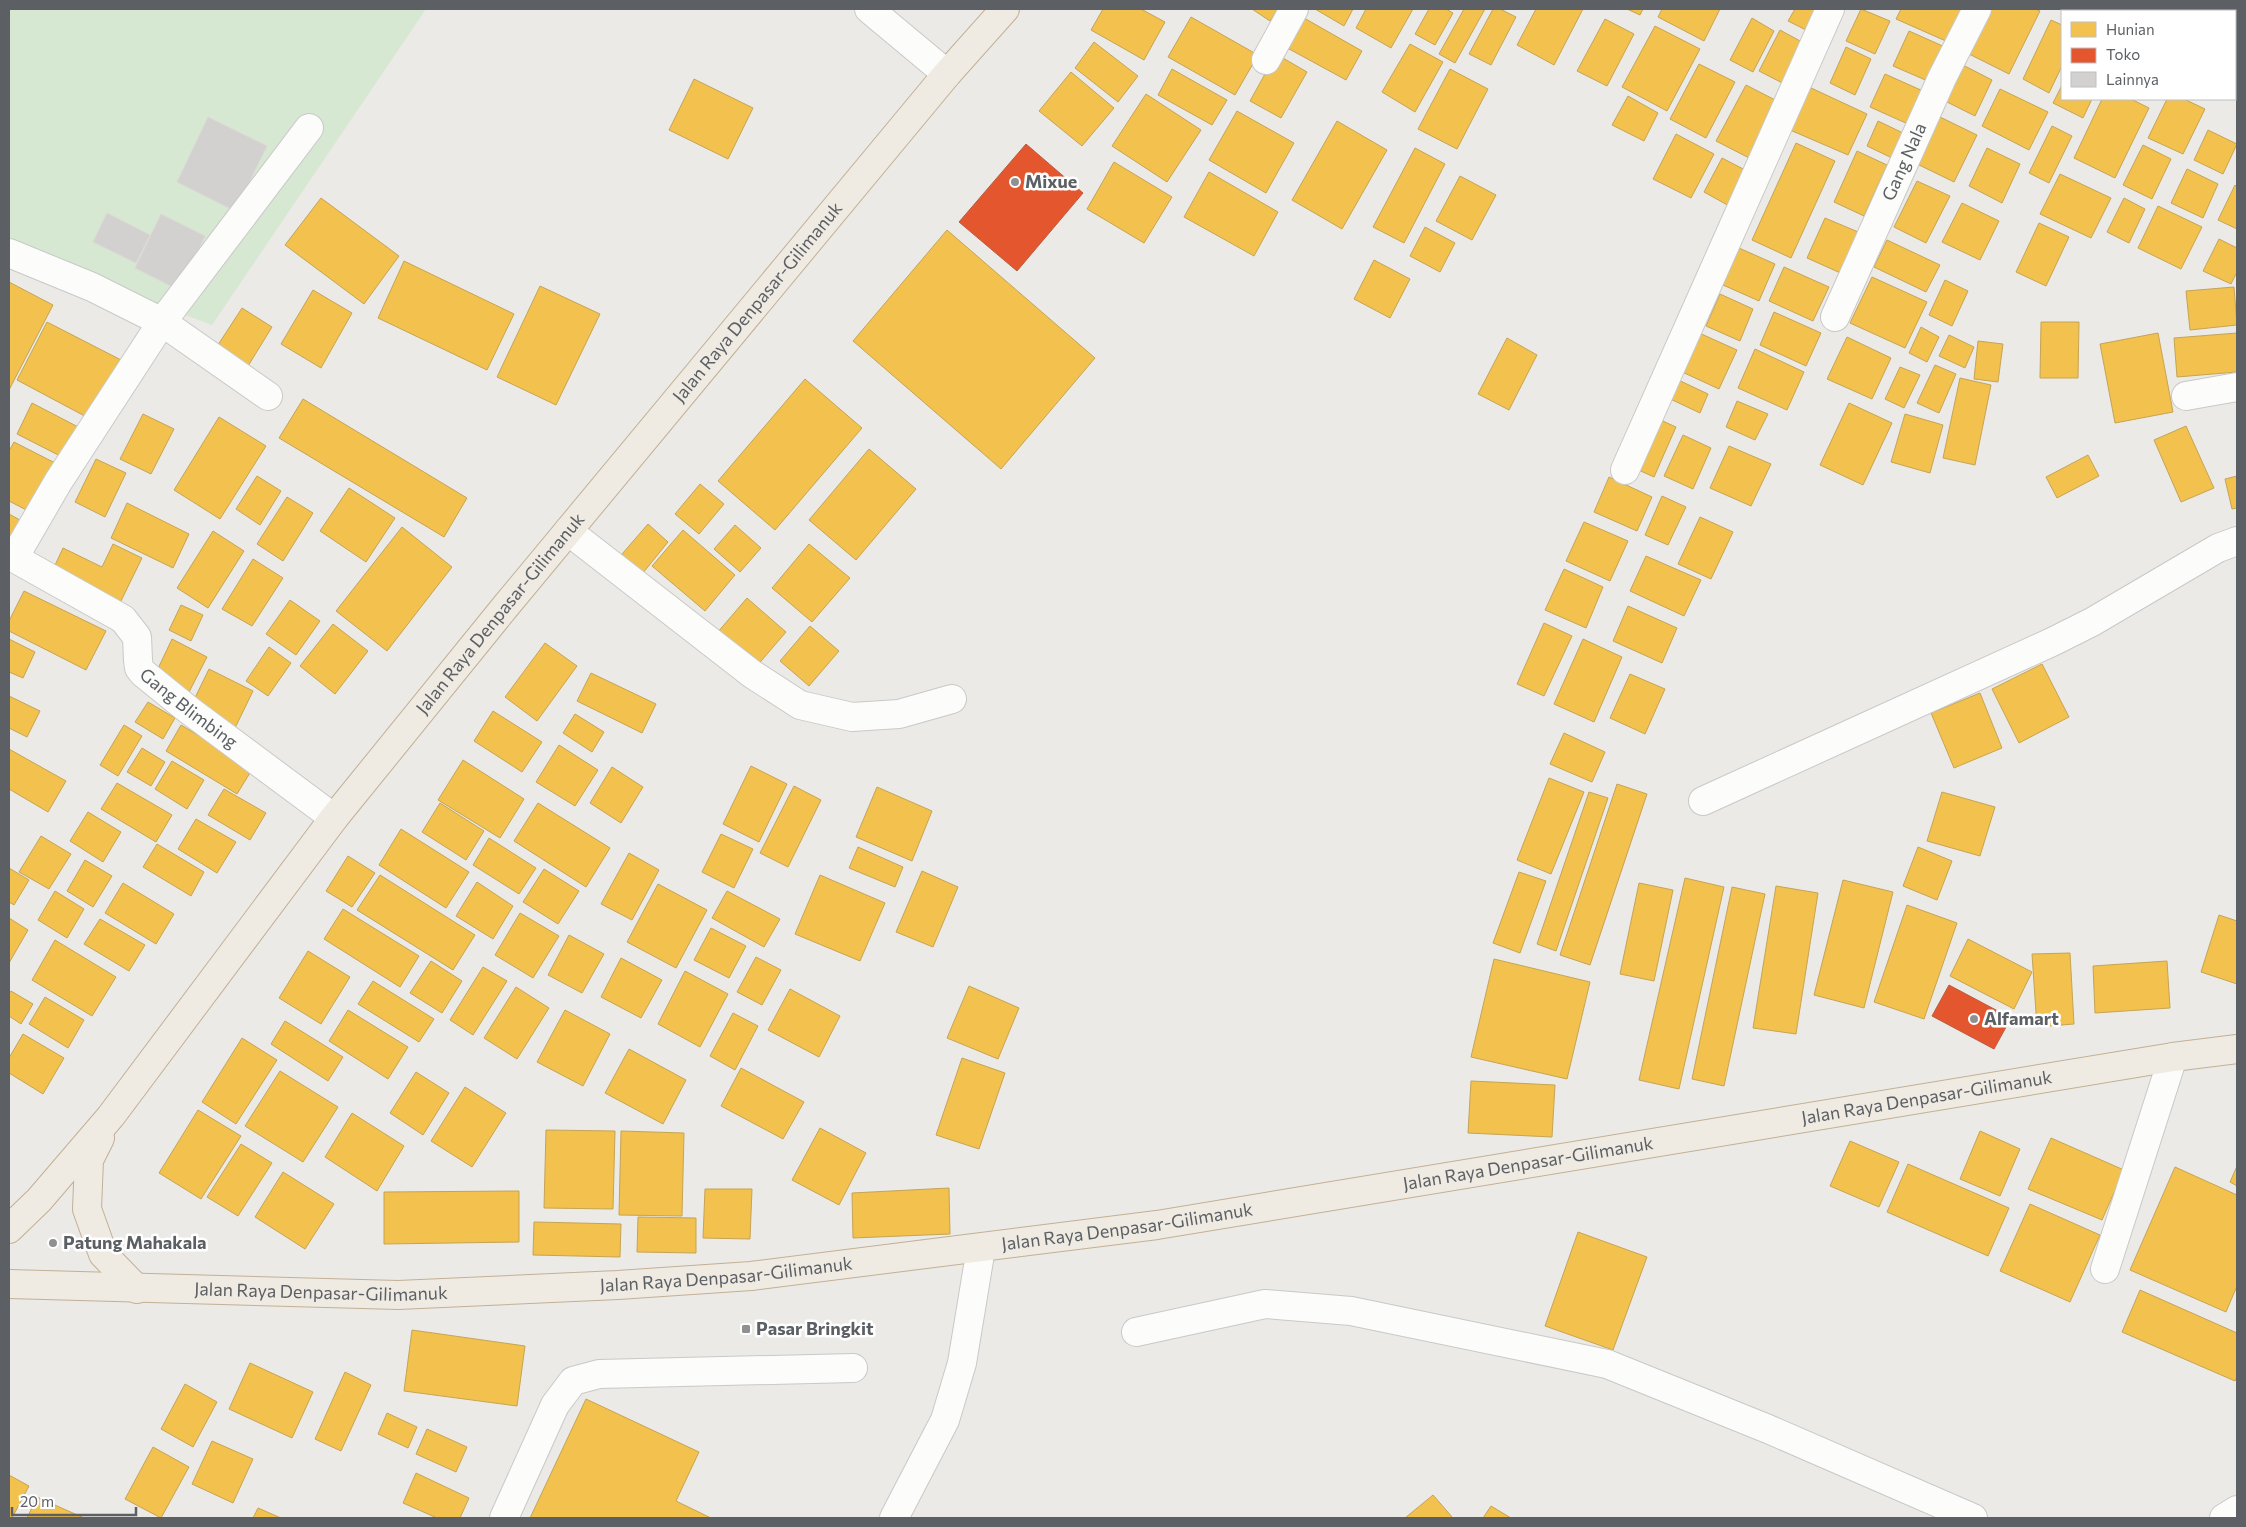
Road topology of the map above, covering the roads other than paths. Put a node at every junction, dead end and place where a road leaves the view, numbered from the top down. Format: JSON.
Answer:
{"nodes":[{"id":1,"x":869,"y":9,"type":"edge"},
{"id":2,"x":1005,"y":9,"type":"edge"},
{"id":3,"x":1294,"y":9,"type":"edge"},
{"id":4,"x":1830,"y":9,"type":"edge"},
{"id":5,"x":1977,"y":9,"type":"edge"},
{"id":6,"x":1266,"y":60,"type":"dead end"},
{"id":7,"x":947,"y":74,"type":"junction"},
{"id":8,"x":309,"y":128,"type":"dead end"},
{"id":9,"x":9,"y":253,"type":"edge"},
{"id":10,"x":1835,"y":317,"type":"dead end"},
{"id":11,"x":162,"y":322,"type":"junction"},
{"id":12,"x":2237,"y":387,"type":"edge"},
{"id":13,"x":268,"y":396,"type":"dead end"},
{"id":14,"x":2186,"y":396,"type":"dead end"},
{"id":15,"x":1625,"y":470,"type":"dead end"},
{"id":16,"x":568,"y":531,"type":"junction"},
{"id":17,"x":2237,"y":542,"type":"edge"},
{"id":18,"x":952,"y":699,"type":"dead end"},
{"id":19,"x":1703,"y":801,"type":"dead end"},
{"id":20,"x":334,"y":818,"type":"junction"},
{"id":21,"x":2237,"y":1049,"type":"edge"},
{"id":22,"x":2173,"y":1057,"type":"junction"},
{"id":23,"x":111,"y":1116,"type":"junction"},
{"id":24,"x":9,"y":1230,"type":"edge"},
{"id":25,"x":981,"y":1248,"type":"junction"},
{"id":26,"x":2105,"y":1269,"type":"dead end"},
{"id":27,"x":9,"y":1284,"type":"edge"},
{"id":28,"x":137,"y":1289,"type":"junction"},
{"id":29,"x":1136,"y":1332,"type":"dead end"},
{"id":30,"x":853,"y":1368,"type":"dead end"},
{"id":31,"x":504,"y":1518,"type":"edge"},
{"id":32,"x":894,"y":1518,"type":"edge"},
{"id":33,"x":1973,"y":1518,"type":"edge"}],
"edges":[{"from":1,"to":7,"type":"street"},
{"from":2,"to":7,"type":"highway","name":"Jalan Raya Denpasar-Gilimanuk"},
{"from":3,"to":6,"type":"street"},
{"from":4,"to":15,"type":"street"},
{"from":5,"to":10,"type":"street","name":"Gang Nala"},
{"from":7,"to":16,"type":"highway","name":"Jalan Raya Denpasar-Gilimanuk"},
{"from":8,"to":11,"type":"street"},
{"from":9,"to":11,"type":"street"},
{"from":11,"to":13,"type":"street"},
{"from":11,"to":20,"type":"street","name":"Gang Blimbing"},
{"from":12,"to":14,"type":"street"},
{"from":16,"to":18,"type":"street"},
{"from":16,"to":20,"type":"highway","name":"Jalan Raya Denpasar-Gilimanuk"},
{"from":17,"to":19,"type":"street"},
{"from":20,"to":23,"type":"highway","name":"Jalan Raya Denpasar-Gilimanuk"},
{"from":21,"to":22,"type":"highway","name":"Jalan Raya Denpasar-Gilimanuk"},
{"from":22,"to":25,"type":"highway","name":"Jalan Raya Denpasar-Gilimanuk"},
{"from":22,"to":26,"type":"street"},
{"from":23,"to":24,"type":"highway","name":"Jalan Raya Denpasar-Gilimanuk"},
{"from":23,"to":28,"type":"highway"},
{"from":25,"to":28,"type":"highway","name":"Jalan Raya Denpasar-Gilimanuk"},
{"from":25,"to":32,"type":"street"},
{"from":27,"to":28,"type":"highway","name":"Jalan Raya Denpasar-Gilimanuk"},
{"from":29,"to":33,"type":"street"},
{"from":30,"to":31,"type":"street"}]}
